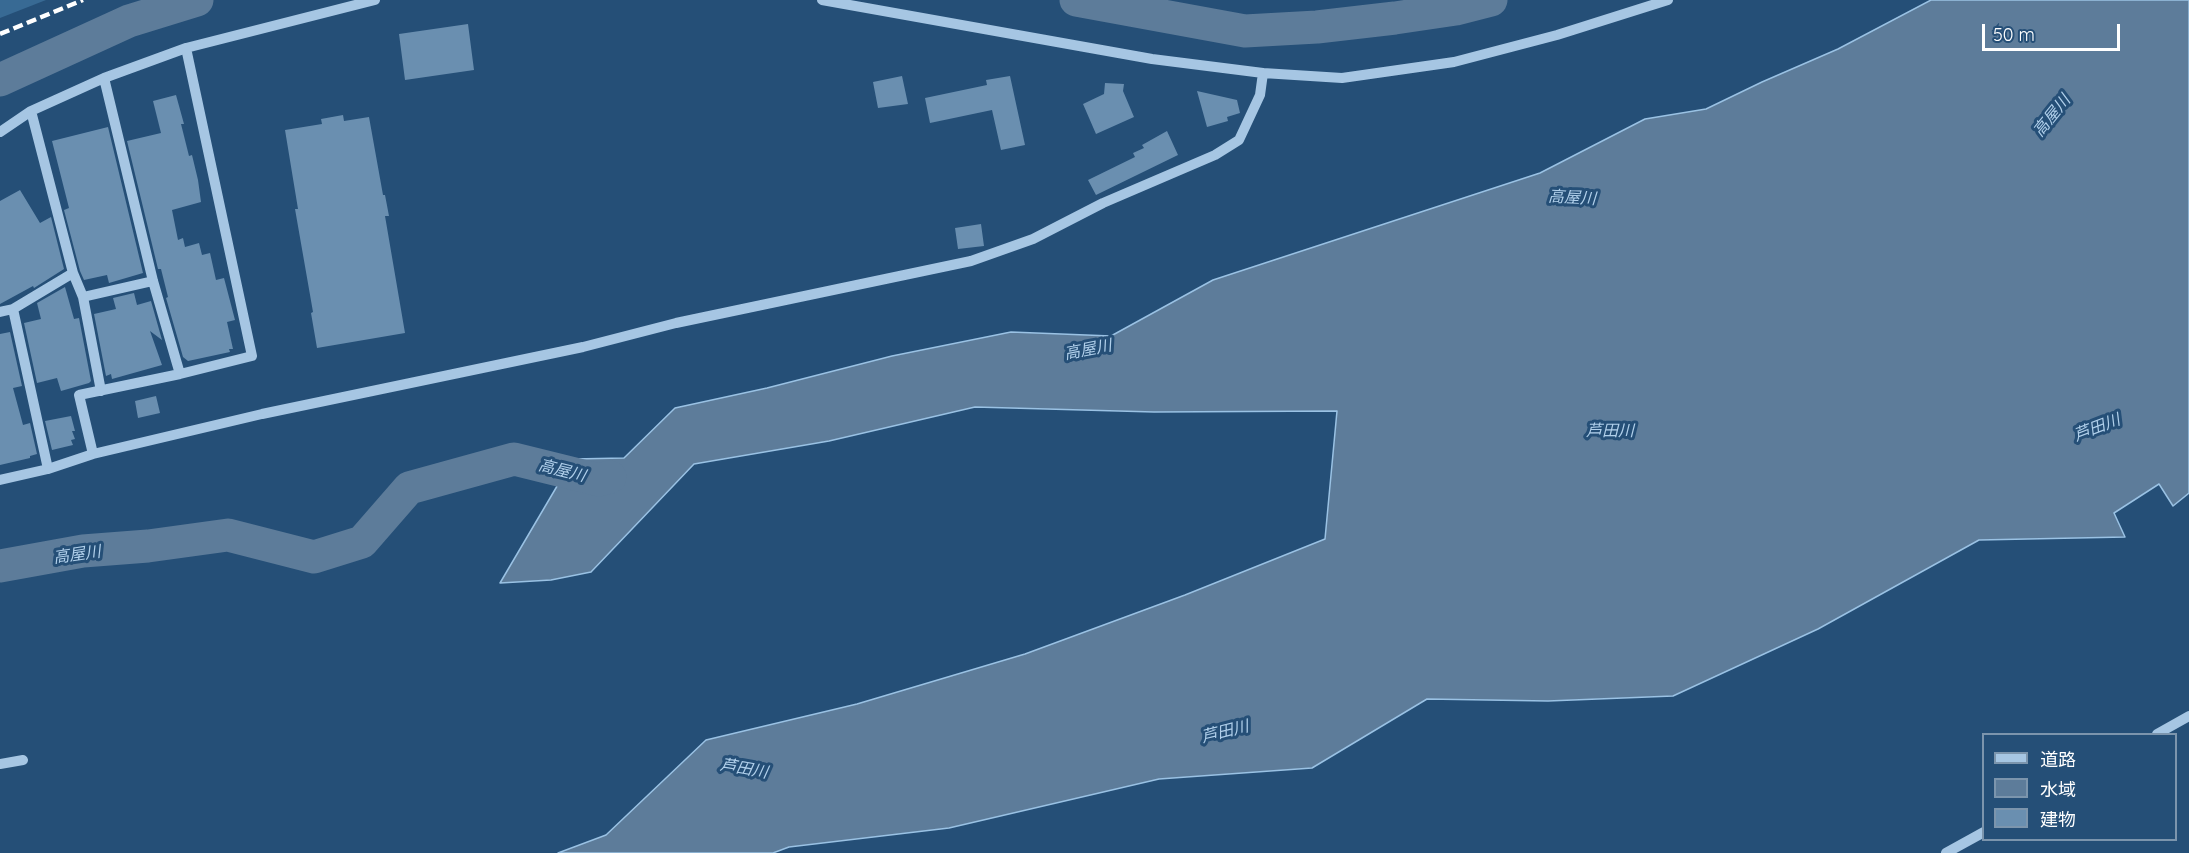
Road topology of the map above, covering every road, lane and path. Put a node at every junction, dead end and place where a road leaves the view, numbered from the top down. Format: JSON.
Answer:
{"nodes":[{"id":1,"x":375,"y":0,"type":"edge"},
{"id":2,"x":822,"y":0,"type":"edge"},
{"id":3,"x":1668,"y":0,"type":"edge"},
{"id":4,"x":186,"y":48,"type":"junction"},
{"id":5,"x":1263,"y":73,"type":"junction"},
{"id":6,"x":104,"y":78,"type":"junction"},
{"id":7,"x":31,"y":111,"type":"junction"},
{"id":8,"x":0,"y":132,"type":"edge"},
{"id":9,"x":73,"y":273,"type":"junction"},
{"id":10,"x":153,"y":281,"type":"junction"},
{"id":11,"x":83,"y":297,"type":"junction"},
{"id":12,"x":13,"y":309,"type":"junction"},
{"id":13,"x":0,"y":312,"type":"edge"},
{"id":14,"x":180,"y":374,"type":"junction"},
{"id":15,"x":101,"y":391,"type":"junction"},
{"id":16,"x":93,"y":454,"type":"junction"},
{"id":17,"x":48,"y":469,"type":"junction"},
{"id":18,"x":0,"y":480,"type":"edge"},
{"id":19,"x":2189,"y":716,"type":"edge"},
{"id":20,"x":2160,"y":733,"type":"edge"},
{"id":21,"x":23,"y":760,"type":"dead end"},
{"id":22,"x":0,"y":764,"type":"edge"},
{"id":23,"x":1982,"y":833,"type":"edge"},
{"id":24,"x":1946,"y":853,"type":"edge"}],
"edges":[{"from":1,"to":4,"type":"street"},
{"from":2,"to":5,"type":"street"},
{"from":3,"to":5,"type":"street"},
{"from":4,"to":6,"type":"street"},
{"from":4,"to":14,"type":"street"},
{"from":5,"to":16,"type":"street"},
{"from":6,"to":7,"type":"street"},
{"from":6,"to":10,"type":"street"},
{"from":7,"to":8,"type":"street"},
{"from":7,"to":9,"type":"street"},
{"from":9,"to":11,"type":"street"},
{"from":9,"to":12,"type":"street"},
{"from":10,"to":11,"type":"street"},
{"from":10,"to":14,"type":"street"},
{"from":11,"to":15,"type":"street"},
{"from":12,"to":13,"type":"street"},
{"from":12,"to":17,"type":"street"},
{"from":14,"to":15,"type":"street"},
{"from":15,"to":16,"type":"street"},
{"from":16,"to":17,"type":"street"},
{"from":17,"to":18,"type":"street"},
{"from":19,"to":20,"type":"street"},
{"from":21,"to":22,"type":"street"},
{"from":23,"to":24,"type":"street"}]}
